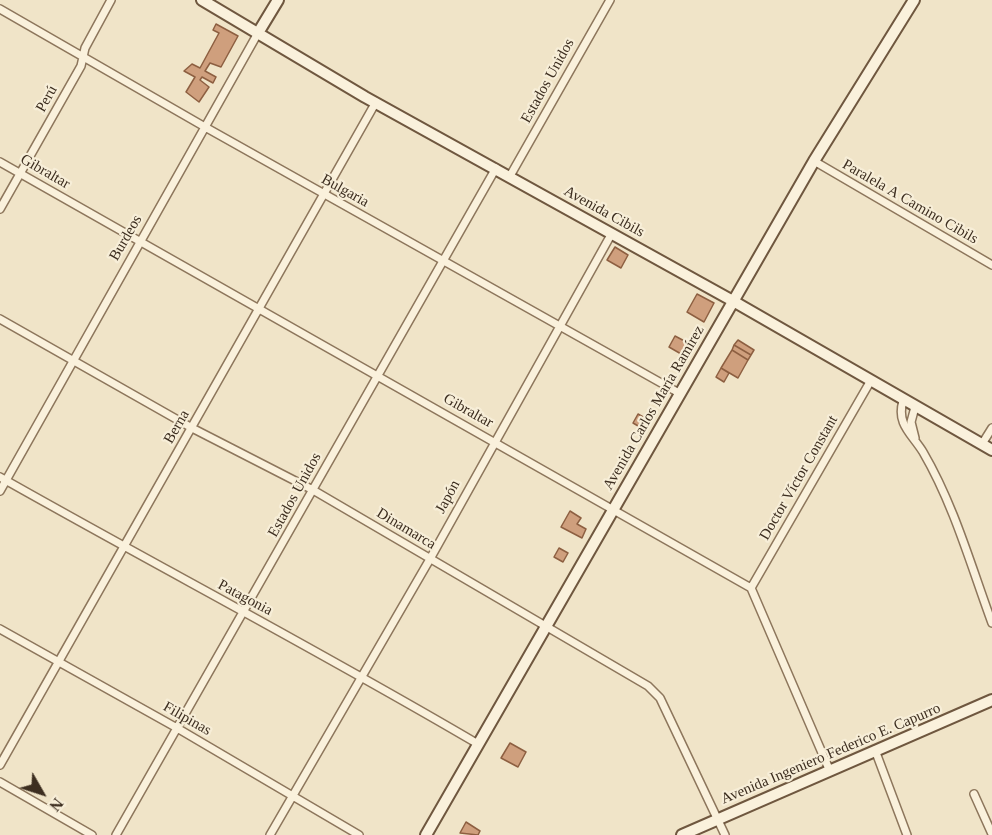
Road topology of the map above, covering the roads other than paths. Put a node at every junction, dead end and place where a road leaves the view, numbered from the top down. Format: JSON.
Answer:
{"nodes":[{"id":1,"x":111,"y":0,"type":"edge"},
{"id":2,"x":202,"y":0,"type":"edge"},
{"id":3,"x":279,"y":0,"type":"edge"},
{"id":4,"x":610,"y":0,"type":"edge"},
{"id":5,"x":914,"y":0,"type":"edge"},
{"id":6,"x":0,"y":9,"type":"edge"},
{"id":7,"x":258,"y":33,"type":"junction"},
{"id":8,"x":83,"y":57,"type":"junction"},
{"id":9,"x":375,"y":102,"type":"junction"},
{"id":10,"x":205,"y":127,"type":"junction"},
{"id":11,"x":814,"y":161,"type":"junction"},
{"id":12,"x":0,"y":162,"type":"edge"},
{"id":13,"x":496,"y":168,"type":"junction"},
{"id":14,"x":20,"y":173,"type":"junction"},
{"id":15,"x":510,"y":176,"type":"junction"},
{"id":16,"x":324,"y":194,"type":"junction"},
{"id":17,"x":0,"y":209,"type":"edge"},
{"id":18,"x":612,"y":233,"type":"junction"},
{"id":19,"x":140,"y":243,"type":"junction"},
{"id":20,"x":442,"y":260,"type":"junction"},
{"id":21,"x":992,"y":265,"type":"edge"},
{"id":22,"x":733,"y":301,"type":"junction"},
{"id":23,"x":259,"y":310,"type":"junction"},
{"id":24,"x":0,"y":319,"type":"edge"},
{"id":25,"x":559,"y":325,"type":"junction"},
{"id":26,"x":73,"y":360,"type":"junction"},
{"id":27,"x":378,"y":376,"type":"junction"},
{"id":28,"x":870,"y":382,"type":"junction"},
{"id":29,"x":680,"y":393,"type":"junction"},
{"id":30,"x":903,"y":401,"type":"junction"},
{"id":31,"x":915,"y":407,"type":"junction"},
{"id":32,"x":192,"y":428,"type":"junction"},
{"id":33,"x":992,"y":429,"type":"edge"},
{"id":34,"x":915,"y":438,"type":"junction"},
{"id":35,"x":494,"y":441,"type":"junction"},
{"id":36,"x":987,"y":447,"type":"edge"},
{"id":37,"x":3,"y":478,"type":"edge"},
{"id":38,"x":313,"y":490,"type":"junction"},
{"id":39,"x":0,"y":491,"type":"edge"},
{"id":40,"x":614,"y":510,"type":"junction"},
{"id":41,"x":124,"y":547,"type":"junction"},
{"id":42,"x":430,"y":559,"type":"junction"},
{"id":43,"x":751,"y":588,"type":"junction"},
{"id":44,"x":244,"y":613,"type":"junction"},
{"id":45,"x":992,"y":622,"type":"edge"},
{"id":46,"x":547,"y":625,"type":"junction"},
{"id":47,"x":0,"y":629,"type":"edge"},
{"id":48,"x":59,"y":661,"type":"junction"},
{"id":49,"x":362,"y":675,"type":"junction"},
{"id":50,"x":992,"y":700,"type":"edge"},
{"id":51,"x":177,"y":728,"type":"junction"},
{"id":52,"x":478,"y":744,"type":"junction"},
{"id":53,"x":875,"y":750,"type":"junction"},
{"id":54,"x":0,"y":765,"type":"edge"},
{"id":55,"x":829,"y":769,"type":"junction"},
{"id":56,"x":0,"y":782,"type":"edge"},
{"id":57,"x":974,"y":794,"type":"dead end"},
{"id":58,"x":292,"y":797,"type":"junction"},
{"id":59,"x":718,"y":819,"type":"junction"},
{"id":60,"x":992,"y":834,"type":"edge"},
{"id":61,"x":92,"y":835,"type":"edge"},
{"id":62,"x":116,"y":835,"type":"edge"},
{"id":63,"x":270,"y":835,"type":"edge"},
{"id":64,"x":359,"y":835,"type":"edge"},
{"id":65,"x":426,"y":835,"type":"edge"},
{"id":66,"x":682,"y":835,"type":"edge"},
{"id":67,"x":725,"y":835,"type":"edge"},
{"id":68,"x":907,"y":835,"type":"edge"}],
"edges":[{"from":1,"to":8,"type":"street","name":"Perú"},
{"from":2,"to":7,"type":"street","name":"Avenida Cibils"},
{"from":3,"to":7,"type":"street","name":"Burdeos"},
{"from":4,"to":15,"type":"street","name":"Estados Unidos"},
{"from":5,"to":11,"type":"street","name":"Avenida Carlos María Ramírez"},
{"from":6,"to":8,"type":"street","name":"Bulgaria"},
{"from":7,"to":9,"type":"street","name":"Avenida Cibils"},
{"from":7,"to":10,"type":"street","name":"Burdeos"},
{"from":8,"to":10,"type":"street","name":"Bulgaria"},
{"from":8,"to":14,"type":"street","name":"Perú"},
{"from":9,"to":13,"type":"street","name":"Avenida Cibils"},
{"from":9,"to":16,"type":"street","name":"Berna"},
{"from":10,"to":16,"type":"street","name":"Bulgaria"},
{"from":10,"to":19,"type":"street","name":"Burdeos"},
{"from":11,"to":21,"type":"street","name":"Paralela A Camino Cibils"},
{"from":11,"to":22,"type":"street","name":"Avenida Carlos María Ramírez"},
{"from":12,"to":14,"type":"street","name":"Gibraltar"},
{"from":13,"to":15,"type":"street","name":"Avenida Cibils"},
{"from":13,"to":20,"type":"street","name":"Estados Unidos"},
{"from":14,"to":17,"type":"street","name":"Perú"},
{"from":14,"to":19,"type":"street","name":"Gibraltar"},
{"from":15,"to":18,"type":"street","name":"Avenida Cibils"},
{"from":16,"to":20,"type":"street","name":"Bulgaria"},
{"from":16,"to":23,"type":"street","name":"Berna"},
{"from":18,"to":22,"type":"street","name":"Avenida Cibils"},
{"from":18,"to":25,"type":"street","name":"Japón"},
{"from":19,"to":23,"type":"street","name":"Gibraltar"},
{"from":19,"to":26,"type":"street","name":"Burdeos"},
{"from":20,"to":25,"type":"street","name":"Bulgaria"},
{"from":20,"to":27,"type":"street","name":"Estados Unidos"},
{"from":22,"to":28,"type":"street","name":"Avenida Cibils"},
{"from":22,"to":29,"type":"street","name":"Avenida Carlos María Ramírez"},
{"from":23,"to":27,"type":"street","name":"Gibraltar"},
{"from":23,"to":32,"type":"street","name":"Berna"},
{"from":24,"to":26,"type":"street","name":"Dinamarca"},
{"from":25,"to":29,"type":"street","name":"Bulgaria"},
{"from":25,"to":35,"type":"street","name":"Japón"},
{"from":26,"to":32,"type":"street","name":"Dinamarca"},
{"from":26,"to":37,"type":"street","name":"Burdeos"},
{"from":27,"to":35,"type":"street","name":"Gibraltar"},
{"from":27,"to":38,"type":"street","name":"Estados Unidos"},
{"from":28,"to":30,"type":"street","name":"Avenida Cibils"},
{"from":28,"to":43,"type":"street","name":"Doctor Víctor Constant"},
{"from":29,"to":40,"type":"street","name":"Avenida Carlos María Ramírez"},
{"from":30,"to":31,"type":"street","name":"Avenida Cibils"},
{"from":30,"to":34,"type":"street"},
{"from":31,"to":34,"type":"street"},
{"from":31,"to":36,"type":"street","name":"Avenida Cibils"},
{"from":32,"to":38,"type":"street","name":"Dinamarca"},
{"from":32,"to":41,"type":"street","name":"Berna"},
{"from":33,"to":36,"type":"street"},
{"from":34,"to":45,"type":"street"},
{"from":35,"to":40,"type":"street","name":"Gibraltar"},
{"from":35,"to":42,"type":"street","name":"Japón"},
{"from":37,"to":39,"type":"street","name":"Burdeos"},
{"from":37,"to":41,"type":"street","name":"Patagonia"},
{"from":38,"to":42,"type":"street","name":"Dinamarca"},
{"from":38,"to":44,"type":"street","name":"Estados Unidos"},
{"from":40,"to":43,"type":"street","name":"Gibraltar"},
{"from":40,"to":46,"type":"street","name":"Avenida Carlos María Ramírez"},
{"from":41,"to":44,"type":"street","name":"Patagonia"},
{"from":41,"to":48,"type":"street","name":"Berna"},
{"from":42,"to":46,"type":"street","name":"Dinamarca"},
{"from":42,"to":49,"type":"street","name":"Japón"},
{"from":43,"to":55,"type":"street"},
{"from":44,"to":49,"type":"street","name":"Patagonia"},
{"from":44,"to":51,"type":"street","name":"Estados Unidos"},
{"from":46,"to":52,"type":"street","name":"Avenida Carlos María Ramírez"},
{"from":46,"to":59,"type":"street","name":"Dinamarca"},
{"from":47,"to":48,"type":"street","name":"Filipinas"},
{"from":48,"to":51,"type":"street","name":"Filipinas"},
{"from":48,"to":54,"type":"street","name":"Berna"},
{"from":49,"to":52,"type":"street","name":"Patagonia"},
{"from":49,"to":58,"type":"street","name":"Japón"},
{"from":50,"to":53,"type":"street","name":"Avenida Ingeniero Federico E. Capurro"},
{"from":51,"to":58,"type":"street","name":"Filipinas"},
{"from":51,"to":62,"type":"street","name":"Estados Unidos"},
{"from":52,"to":65,"type":"street","name":"Avenida Carlos María Ramírez"},
{"from":53,"to":55,"type":"street","name":"Avenida Ingeniero Federico E. Capurro"},
{"from":53,"to":68,"type":"street"},
{"from":55,"to":59,"type":"street","name":"Avenida Ingeniero Federico E. Capurro"},
{"from":56,"to":61,"type":"street"},
{"from":57,"to":60,"type":"street"},
{"from":58,"to":63,"type":"street","name":"Japón"},
{"from":58,"to":64,"type":"street","name":"Filipinas"},
{"from":59,"to":66,"type":"street","name":"Avenida Ingeniero Federico E. Capurro"},
{"from":59,"to":67,"type":"street","name":"Dinamarca"}]}
